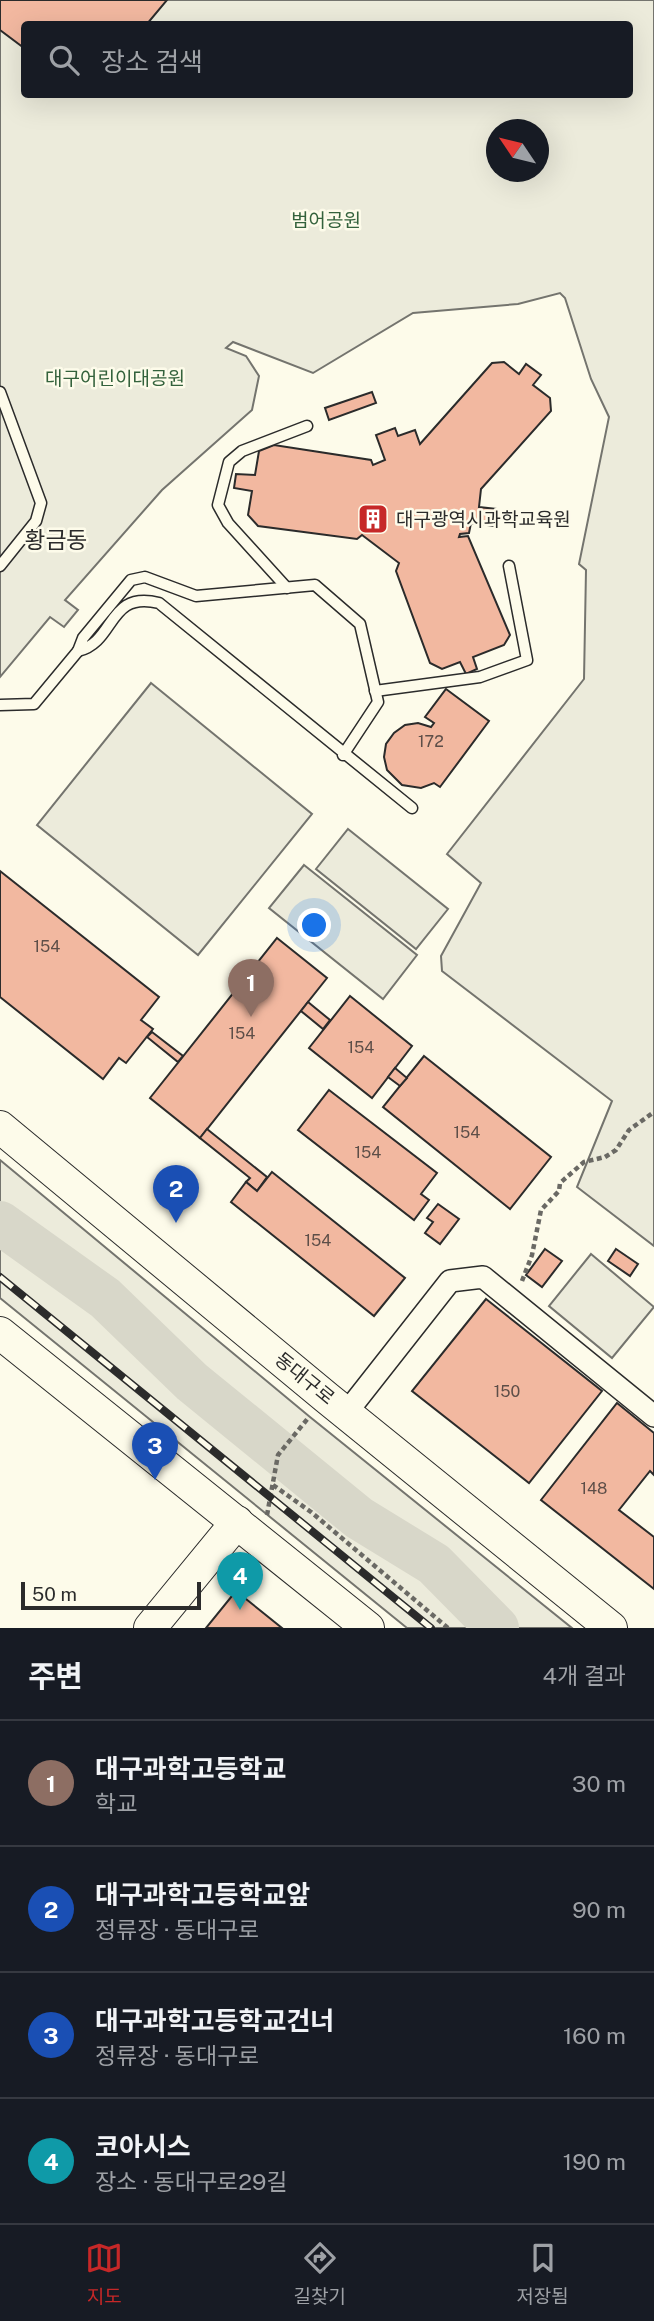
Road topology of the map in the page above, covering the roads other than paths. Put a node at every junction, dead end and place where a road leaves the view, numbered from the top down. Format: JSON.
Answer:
{"nodes":[{"id":1,"x":0,"y":392,"type":"edge"},
{"id":2,"x":307,"y":426,"type":"dead end"},
{"id":3,"x":0,"y":566,"type":"edge"},
{"id":4,"x":509,"y":566,"type":"dead end"},
{"id":5,"x":287,"y":588,"type":"junction"},
{"id":6,"x":78,"y":651,"type":"junction"},
{"id":7,"x":375,"y":691,"type":"junction"},
{"id":8,"x":0,"y":705,"type":"edge"},
{"id":9,"x":343,"y":755,"type":"junction"},
{"id":10,"x":412,"y":808,"type":"dead end"},
{"id":11,"x":0,"y":1127,"type":"edge"},
{"id":12,"x":0,"y":1333,"type":"edge"},
{"id":13,"x":347,"y":1412,"type":"junction"},
{"id":14,"x":654,"y":1416,"type":"edge"},
{"id":15,"x":252,"y":1519,"type":"junction"},
{"id":16,"x":150,"y":1628,"type":"edge"},
{"id":17,"x":368,"y":1628,"type":"edge"},
{"id":18,"x":611,"y":1628,"type":"edge"}],
"edges":[{"from":1,"to":3,"type":"lane"},
{"from":2,"to":5,"type":"lane"},
{"from":4,"to":7,"type":"lane"},
{"from":5,"to":6,"type":"lane"},
{"from":5,"to":7,"type":"lane"},
{"from":6,"to":8,"type":"lane"},
{"from":6,"to":9,"type":"lane"},
{"from":7,"to":9,"type":"lane"},
{"from":9,"to":10,"type":"lane"},
{"from":11,"to":13,"type":"main road","name":"동대구로"},
{"from":12,"to":15,"type":"main road"},
{"from":13,"to":14,"type":"street"},
{"from":13,"to":18,"type":"main road","name":"동대구로"},
{"from":15,"to":16,"type":"main road"},
{"from":15,"to":17,"type":"main road"}]}
